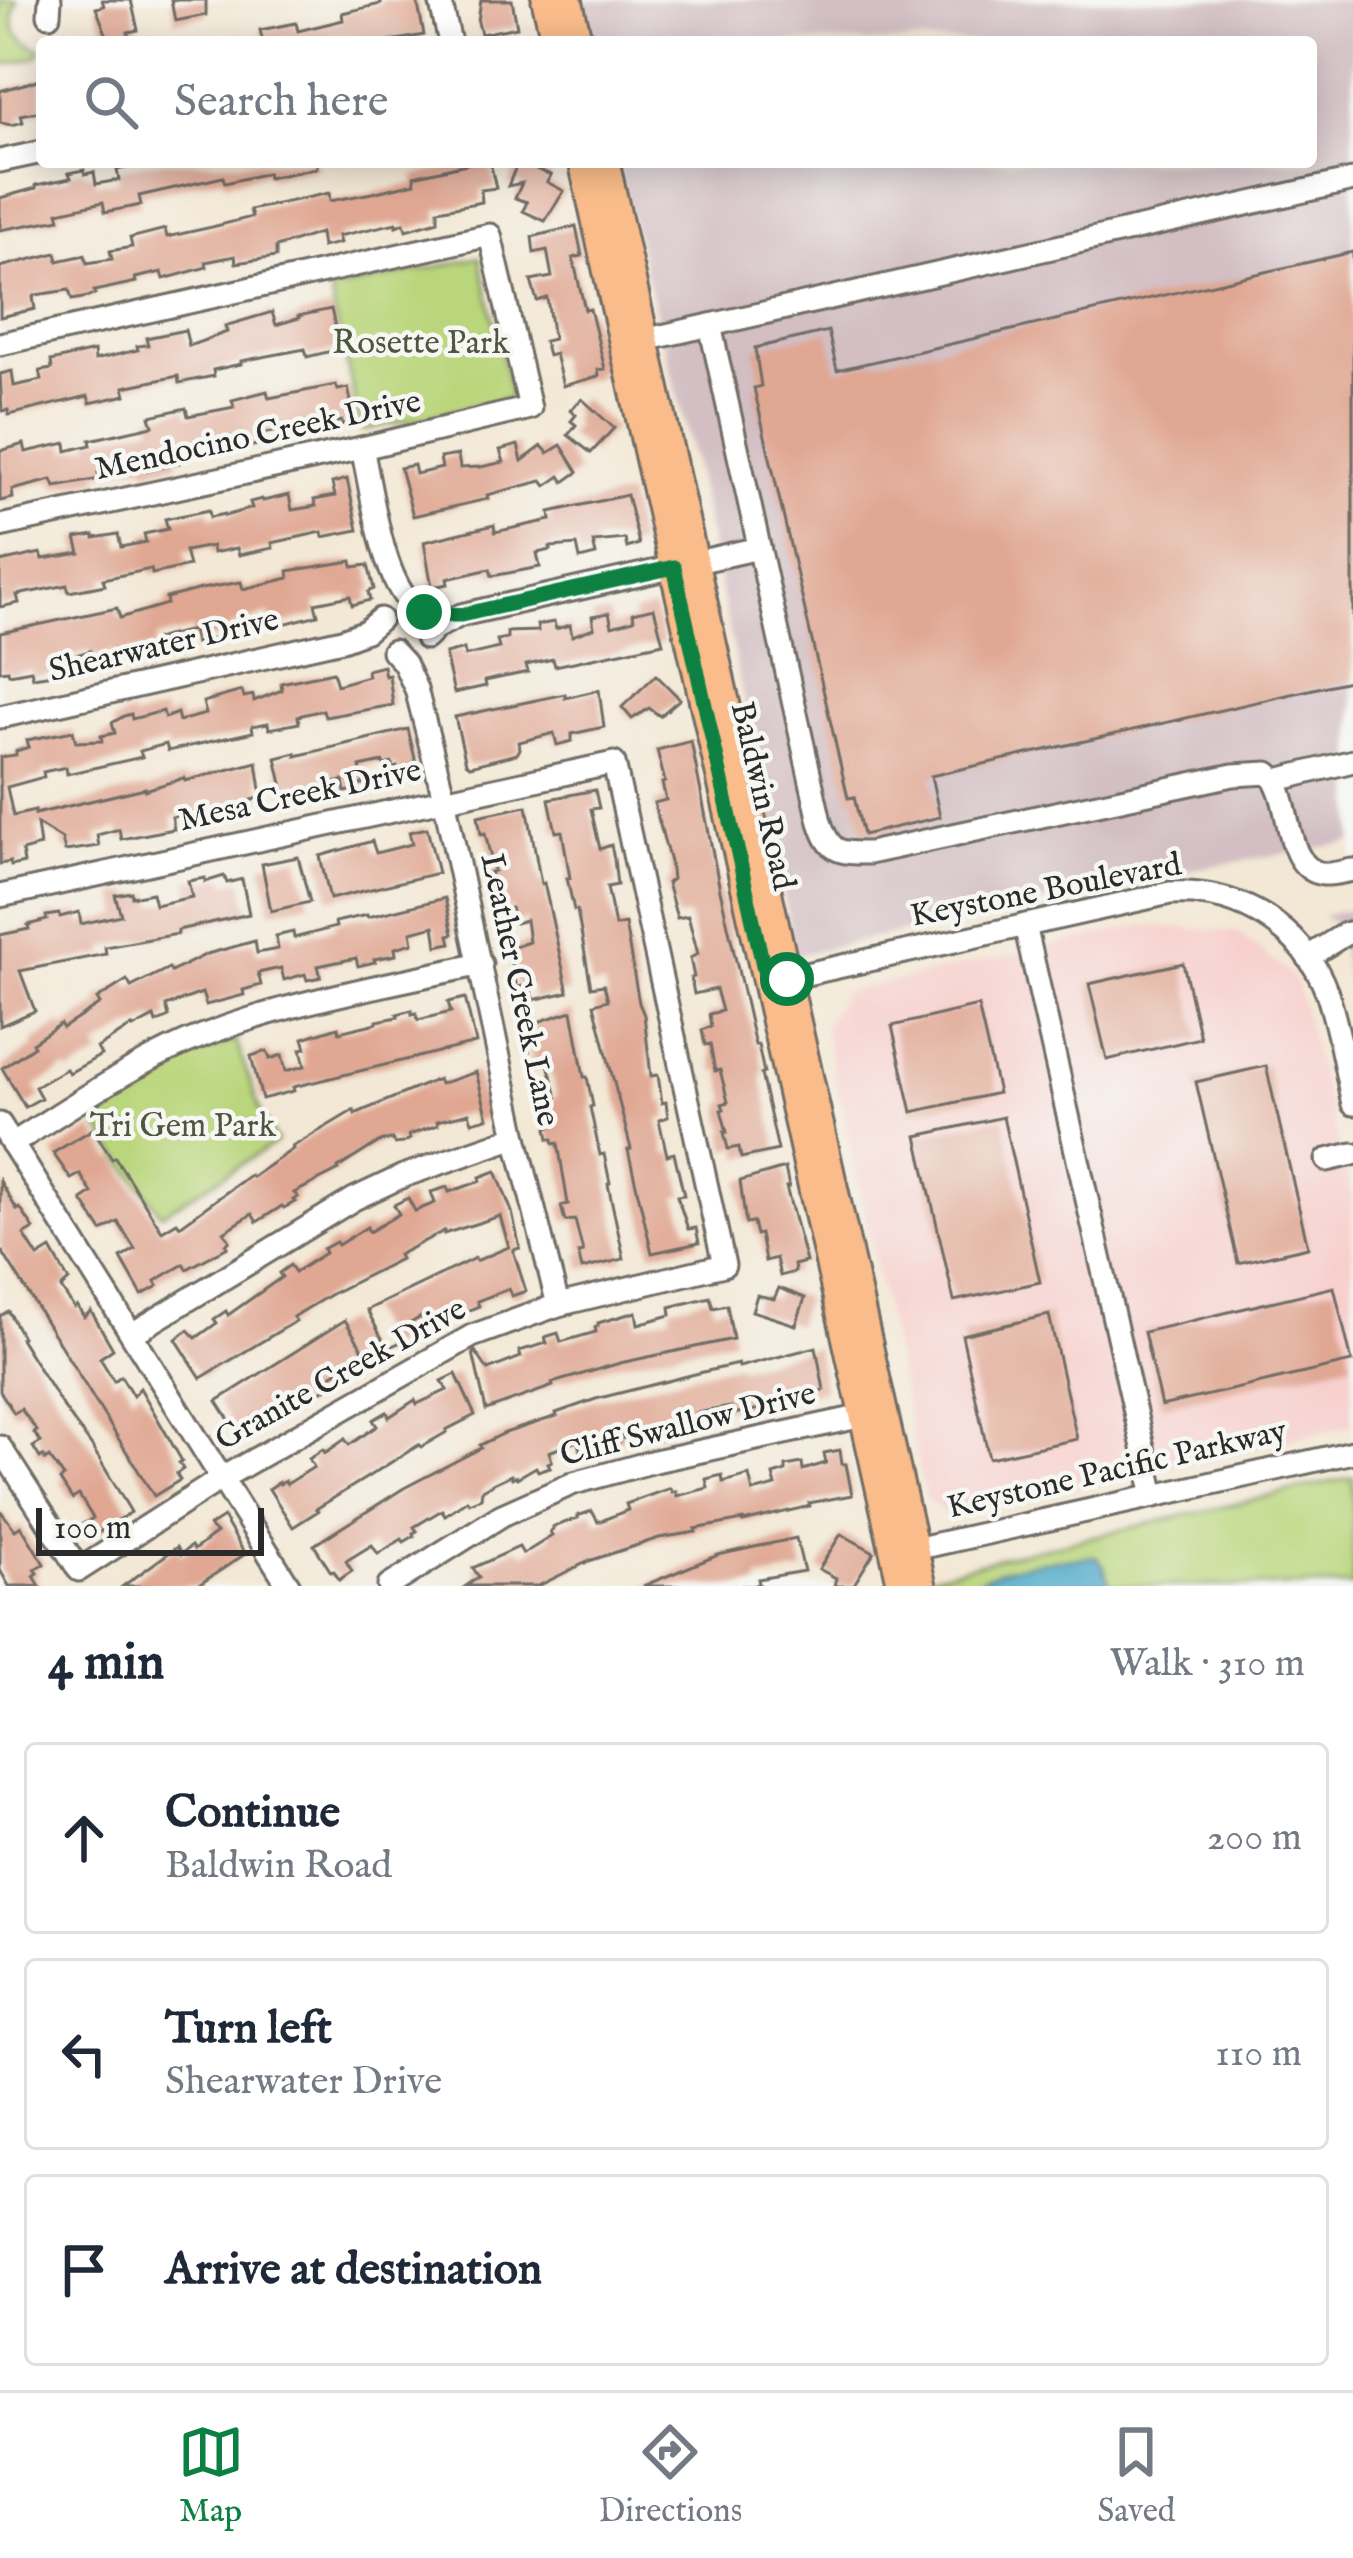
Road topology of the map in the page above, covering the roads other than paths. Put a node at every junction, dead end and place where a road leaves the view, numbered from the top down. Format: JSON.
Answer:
{"nodes":[{"id":1,"x":440,"y":0,"type":"edge"},
{"id":2,"x":546,"y":0,"type":"edge"},
{"id":3,"x":568,"y":0,"type":"edge"},
{"id":4,"x":449,"y":36,"type":"edge"},
{"id":5,"x":555,"y":36,"type":"edge"},
{"id":6,"x":577,"y":36,"type":"edge"},
{"id":7,"x":36,"y":153,"type":"edge"},
{"id":8,"x":0,"y":161,"type":"edge"},
{"id":9,"x":585,"y":168,"type":"edge"},
{"id":10,"x":605,"y":168,"type":"edge"},
{"id":11,"x":1353,"y":179,"type":"edge"},
{"id":12,"x":710,"y":325,"type":"junction"},
{"id":13,"x":644,"y":340,"type":"junction"},
{"id":14,"x":0,"y":344,"type":"edge"},
{"id":15,"x":362,"y":448,"type":"junction"},
{"id":16,"x":0,"y":526,"type":"edge"},
{"id":17,"x":759,"y":548,"type":"junction"},
{"id":18,"x":684,"y":565,"type":"junction"},
{"id":19,"x":389,"y":568,"type":"junction"},
{"id":20,"x":416,"y":607,"type":"junction"},
{"id":21,"x":382,"y":615,"type":"junction"},
{"id":22,"x":461,"y":615,"type":"junction"},
{"id":23,"x":342,"y":640,"type":"junction"},
{"id":24,"x":424,"y":641,"type":"junction"},
{"id":25,"x":390,"y":649,"type":"junction"},
{"id":26,"x":416,"y":689,"type":"junction"},
{"id":27,"x":0,"y":716,"type":"edge"},
{"id":28,"x":1353,"y":761,"type":"edge"},
{"id":29,"x":1277,"y":780,"type":"junction"},
{"id":30,"x":444,"y":798,"type":"junction"},
{"id":31,"x":1353,"y":870,"type":"edge"},
{"id":32,"x":0,"y":896,"type":"edge"},
{"id":33,"x":1025,"y":926,"type":"junction"},
{"id":34,"x":1353,"y":932,"type":"edge"},
{"id":35,"x":1308,"y":957,"type":"junction"},
{"id":36,"x":481,"y":964,"type":"junction"},
{"id":37,"x":777,"y":981,"type":"junction"},
{"id":38,"x":1353,"y":1104,"type":"edge"},
{"id":39,"x":6,"y":1134,"type":"edge"},
{"id":40,"x":516,"y":1137,"type":"junction"},
{"id":41,"x":1353,"y":1154,"type":"edge"},
{"id":42,"x":1327,"y":1160,"type":"dead end"},
{"id":43,"x":724,"y":1265,"type":"joint"},
{"id":44,"x":558,"y":1305,"type":"junction"},
{"id":45,"x":132,"y":1334,"type":"junction"},
{"id":46,"x":874,"y":1413,"type":"junction"},
{"id":47,"x":0,"y":1448,"type":"edge"},
{"id":48,"x":1353,"y":1452,"type":"edge"},
{"id":49,"x":222,"y":1478,"type":"junction"},
{"id":50,"x":1154,"y":1496,"type":"junction"},
{"id":51,"x":904,"y":1552,"type":"junction"},
{"id":52,"x":289,"y":1583,"type":"edge"},
{"id":53,"x":389,"y":1586,"type":"edge"},
{"id":54,"x":902,"y":1586,"type":"edge"},
{"id":55,"x":922,"y":1586,"type":"edge"}],
"edges":[{"from":1,"to":4,"type":"street"},
{"from":2,"to":5,"type":"main road"},
{"from":3,"to":6,"type":"main road"},
{"from":7,"to":8,"type":"street"},
{"from":9,"to":18,"type":"main road","name":"Baldwin Road"},
{"from":10,"to":13,"type":"main road","name":"Baldwin Road"},
{"from":11,"to":12,"type":"street"},
{"from":12,"to":13,"type":"street"},
{"from":12,"to":17,"type":"street"},
{"from":13,"to":18,"type":"main road","name":"Baldwin Road"},
{"from":14,"to":15,"type":"street","name":"Mendocino Creek Drive"},
{"from":15,"to":16,"type":"street","name":"Mendocino Creek Drive"},
{"from":15,"to":19,"type":"street"},
{"from":17,"to":18,"type":"street"},
{"from":17,"to":29,"type":"street"},
{"from":18,"to":22,"type":"street"},
{"from":18,"to":37,"type":"main road","name":"Baldwin Road"},
{"from":19,"to":20,"type":"street"},
{"from":19,"to":21,"type":"street"},
{"from":20,"to":21,"type":"street"},
{"from":20,"to":22,"type":"street"},
{"from":20,"to":24,"type":"street"},
{"from":21,"to":23,"type":"street","name":"Shearwater Drive"},
{"from":21,"to":25,"type":"street"},
{"from":22,"to":24,"type":"street"},
{"from":23,"to":25,"type":"street","name":"Shearwater Drive"},
{"from":23,"to":27,"type":"street","name":"Shearwater Drive"},
{"from":24,"to":25,"type":"street"},
{"from":24,"to":26,"type":"street","name":"Leather Creek Lane"},
{"from":25,"to":26,"type":"street","name":"Leather Creek Lane"},
{"from":26,"to":30,"type":"street","name":"Leather Creek Lane"},
{"from":28,"to":29,"type":"street"},
{"from":29,"to":31,"type":"street"},
{"from":30,"to":32,"type":"street","name":"Mesa Creek Drive"},
{"from":30,"to":36,"type":"street","name":"Leather Creek Lane"},
{"from":30,"to":43,"type":"street","name":"Mesa Creek Drive"},
{"from":33,"to":35,"type":"street","name":"Keystone Boulevard"},
{"from":33,"to":37,"type":"street","name":"Keystone Boulevard"},
{"from":33,"to":50,"type":"street"},
{"from":34,"to":35,"type":"street"},
{"from":35,"to":38,"type":"street","name":"Keystone Boulevard"},
{"from":36,"to":39,"type":"street"},
{"from":36,"to":40,"type":"street","name":"Leather Creek Lane"},
{"from":37,"to":46,"type":"main road","name":"Baldwin Road"},
{"from":39,"to":45,"type":"street"},
{"from":40,"to":44,"type":"street","name":"Leather Creek Lane"},
{"from":40,"to":45,"type":"street"},
{"from":41,"to":42,"type":"street"},
{"from":43,"to":44,"type":"street","name":"Granite Creek Drive"},
{"from":44,"to":49,"type":"street","name":"Granite Creek Drive"},
{"from":45,"to":49,"type":"street"},
{"from":46,"to":51,"type":"main road","name":"Baldwin Road"},
{"from":46,"to":53,"type":"street","name":"Cliff Swallow Drive"},
{"from":47,"to":49,"type":"street","name":"Granite Creek Drive"},
{"from":48,"to":50,"type":"street","name":"Keystone Pacific Parkway"},
{"from":49,"to":52,"type":"street"},
{"from":50,"to":51,"type":"street","name":"Keystone Pacific Parkway"},
{"from":51,"to":54,"type":"main road","name":"Baldwin Road"},
{"from":51,"to":55,"type":"main road","name":"Baldwin Road"}]}
